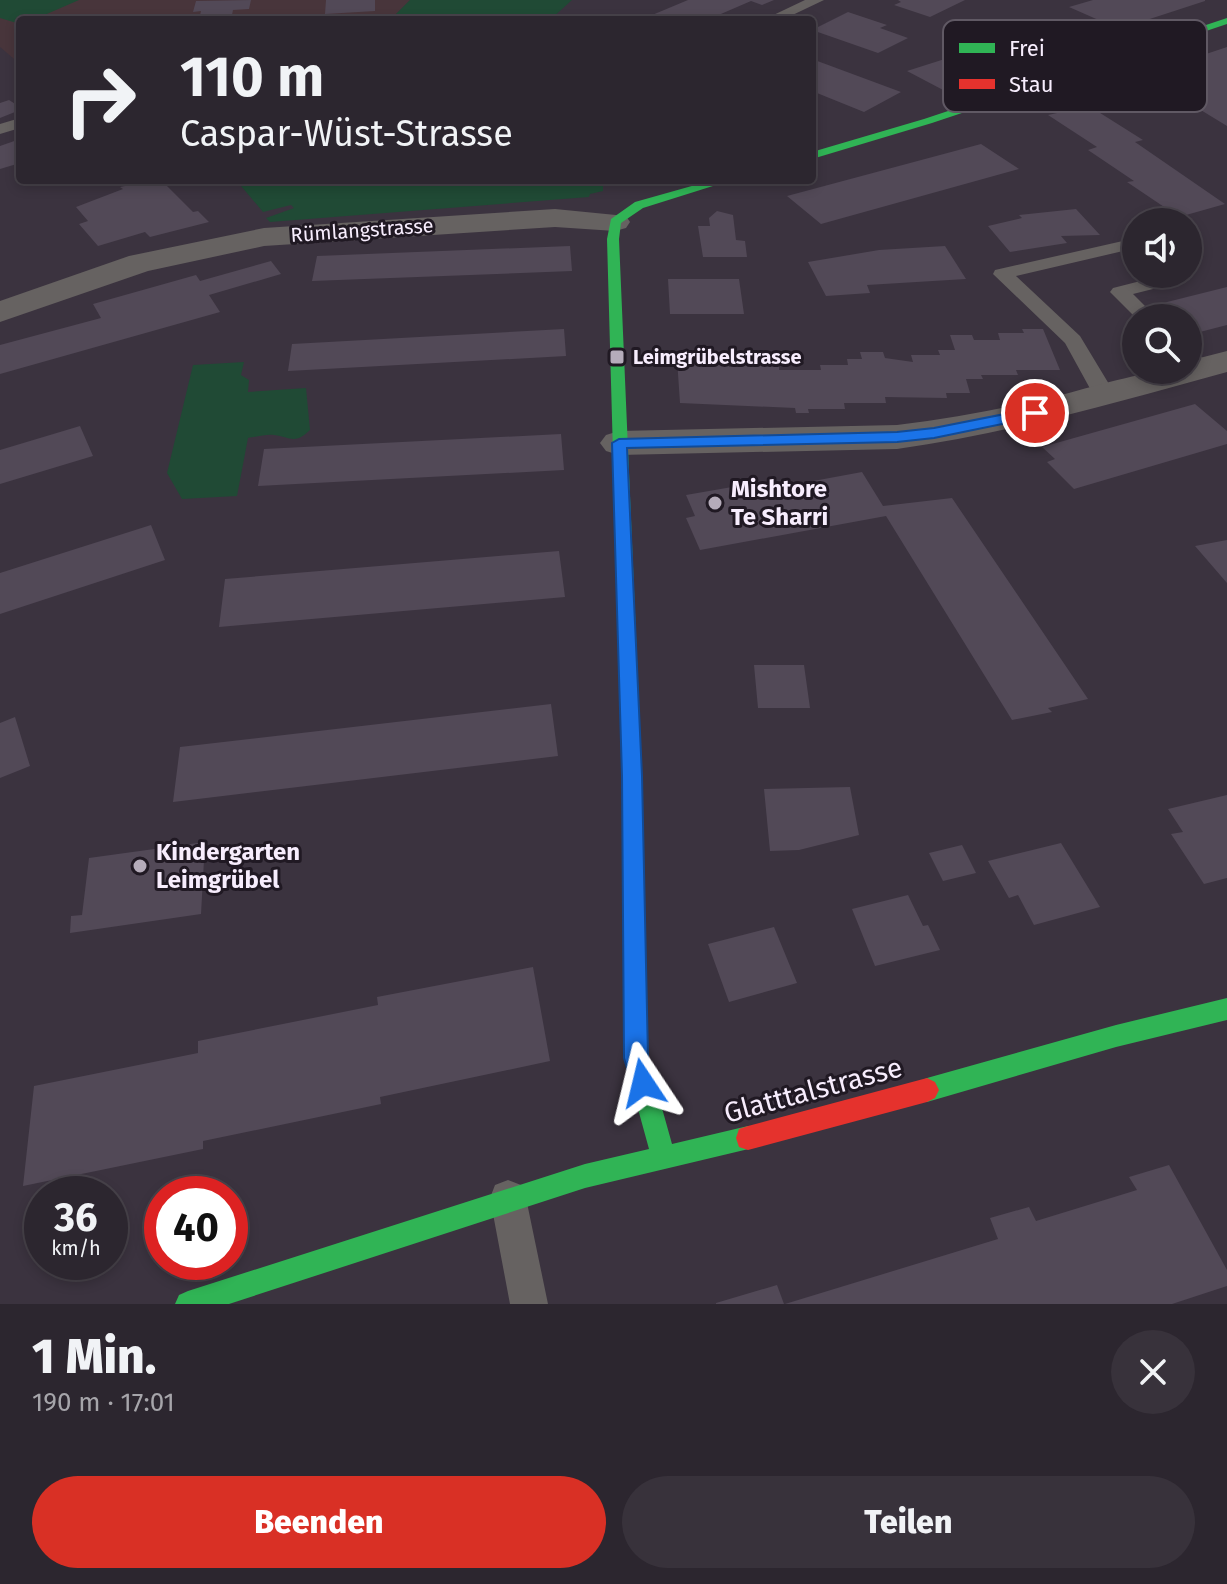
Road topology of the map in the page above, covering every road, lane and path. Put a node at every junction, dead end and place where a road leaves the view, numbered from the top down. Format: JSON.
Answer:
{"nodes":[{"id":1,"x":817,"y":0,"type":"edge"},
{"id":2,"x":779,"y":16,"type":"edge"},
{"id":3,"x":1227,"y":21,"type":"edge"},
{"id":4,"x":1207,"y":28,"type":"edge"},
{"id":5,"x":955,"y":112,"type":"edge"},
{"id":6,"x":816,"y":155,"type":"edge"},
{"id":7,"x":712,"y":184,"type":"edge"},
{"id":8,"x":615,"y":222,"type":"junction"},
{"id":9,"x":1122,"y":246,"type":"edge"},
{"id":10,"x":1136,"y":288,"type":"edge"},
{"id":11,"x":1132,"y":304,"type":"edge"},
{"id":12,"x":0,"y":312,"type":"edge"},
{"id":13,"x":1205,"y":362,"type":"edge"},
{"id":14,"x":1104,"y":394,"type":"junction"},
{"id":15,"x":619,"y":443,"type":"junction"},
{"id":16,"x":1227,"y":1009,"type":"edge"},
{"id":17,"x":663,"y":1157,"type":"junction"},
{"id":18,"x":508,"y":1198,"type":"junction"},
{"id":19,"x":188,"y":1304,"type":"edge"},
{"id":20,"x":529,"y":1304,"type":"edge"}],
"edges":[{"from":1,"to":2,"type":"lane"},
{"from":3,"to":4,"type":"street"},
{"from":5,"to":6,"type":"street"},
{"from":7,"to":8,"type":"street"},
{"from":8,"to":12,"type":"street","name":"Rümlangstrasse"},
{"from":8,"to":15,"type":"street"},
{"from":9,"to":14,"type":"lane"},
{"from":10,"to":11,"type":"lane"},
{"from":13,"to":14,"type":"street"},
{"from":14,"to":15,"type":"street"},
{"from":15,"to":17,"type":"street"},
{"from":16,"to":17,"type":"street","name":"Glatttalstrasse"},
{"from":17,"to":18,"type":"street","name":"Glatttalstrasse"},
{"from":18,"to":19,"type":"street","name":"Glatttalstrasse"},
{"from":18,"to":20,"type":"lane"}]}
